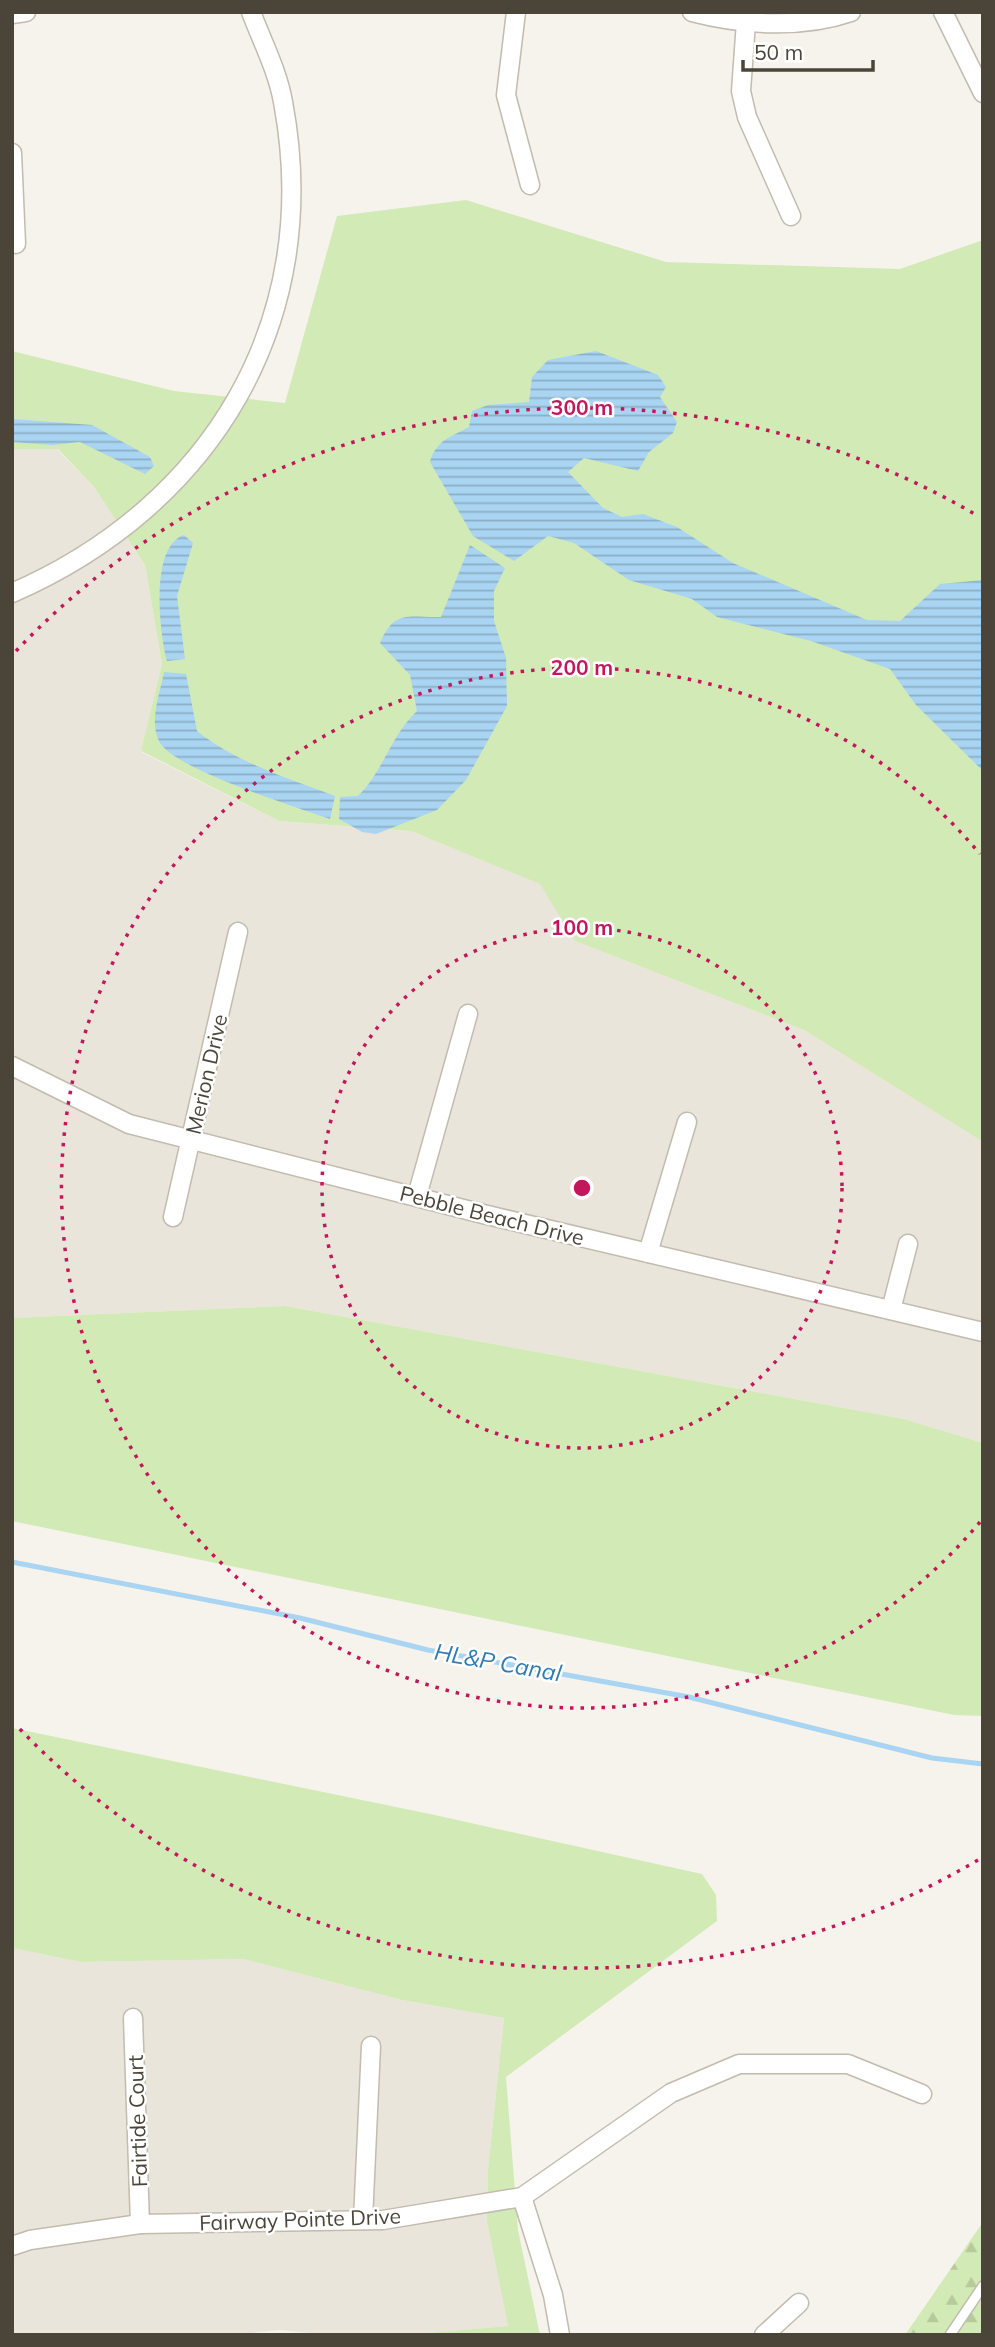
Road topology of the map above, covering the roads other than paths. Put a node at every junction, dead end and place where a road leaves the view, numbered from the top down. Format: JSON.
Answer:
{"nodes":[{"id":1,"x":26,"y":12,"type":"edge"},
{"id":2,"x":251,"y":12,"type":"edge"},
{"id":3,"x":516,"y":12,"type":"edge"},
{"id":4,"x":692,"y":12,"type":"edge"},
{"id":5,"x":851,"y":12,"type":"edge"},
{"id":6,"x":943,"y":12,"type":"edge"},
{"id":7,"x":12,"y":14,"type":"edge"},
{"id":8,"x":746,"y":22,"type":"junction"},
{"id":9,"x":983,"y":93,"type":"edge"},
{"id":10,"x":12,"y":153,"type":"edge"},
{"id":11,"x":530,"y":185,"type":"dead end"},
{"id":12,"x":791,"y":216,"type":"dead end"},
{"id":13,"x":16,"y":244,"type":"dead end"},
{"id":14,"x":12,"y":593,"type":"edge"},
{"id":15,"x":238,"y":932,"type":"dead end"},
{"id":16,"x":468,"y":1014,"type":"dead end"},
{"id":17,"x":12,"y":1066,"type":"edge"},
{"id":18,"x":687,"y":1122,"type":"dead end"},
{"id":19,"x":191,"y":1139,"type":"junction"},
{"id":20,"x":417,"y":1196,"type":"junction"},
{"id":21,"x":173,"y":1217,"type":"dead end"},
{"id":22,"x":908,"y":1244,"type":"dead end"},
{"id":23,"x":648,"y":1253,"type":"junction"},
{"id":24,"x":891,"y":1310,"type":"junction"},
{"id":25,"x":983,"y":1332,"type":"edge"},
{"id":26,"x":133,"y":2018,"type":"dead end"},
{"id":27,"x":371,"y":2046,"type":"dead end"},
{"id":28,"x":922,"y":2094,"type":"dead end"},
{"id":29,"x":522,"y":2197,"type":"junction"},
{"id":30,"x":363,"y":2220,"type":"junction"},
{"id":31,"x":140,"y":2224,"type":"junction"},
{"id":32,"x":12,"y":2246,"type":"edge"},
{"id":33,"x":983,"y":2286,"type":"edge"},
{"id":34,"x":799,"y":2303,"type":"dead end"},
{"id":35,"x":560,"y":2335,"type":"edge"},
{"id":36,"x":764,"y":2335,"type":"edge"},
{"id":37,"x":950,"y":2335,"type":"edge"}],
"edges":[{"from":1,"to":7,"type":"street"},
{"from":2,"to":14,"type":"street"},
{"from":3,"to":11,"type":"street"},
{"from":4,"to":8,"type":"street"},
{"from":5,"to":8,"type":"street"},
{"from":6,"to":9,"type":"street"},
{"from":8,"to":12,"type":"street"},
{"from":10,"to":13,"type":"street"},
{"from":15,"to":19,"type":"street","name":"Merion Drive"},
{"from":16,"to":20,"type":"street"},
{"from":17,"to":19,"type":"street","name":"Pebble Beach Drive"},
{"from":18,"to":23,"type":"street"},
{"from":19,"to":20,"type":"street","name":"Pebble Beach Drive"},
{"from":19,"to":21,"type":"street","name":"Merion Drive"},
{"from":20,"to":23,"type":"street","name":"Pebble Beach Drive"},
{"from":22,"to":24,"type":"street"},
{"from":23,"to":24,"type":"street","name":"Pebble Beach Drive"},
{"from":24,"to":25,"type":"street","name":"Pebble Beach Drive"},
{"from":26,"to":31,"type":"street","name":"Fairtide Court"},
{"from":27,"to":30,"type":"street"},
{"from":28,"to":29,"type":"street","name":"Fairway Pointe Drive"},
{"from":29,"to":30,"type":"street","name":"Fairway Pointe Drive"},
{"from":29,"to":35,"type":"street"},
{"from":30,"to":31,"type":"street","name":"Fairway Pointe Drive"},
{"from":31,"to":32,"type":"street","name":"Fairway Pointe Drive"},
{"from":33,"to":37,"type":"lane"},
{"from":34,"to":36,"type":"street"}]}
